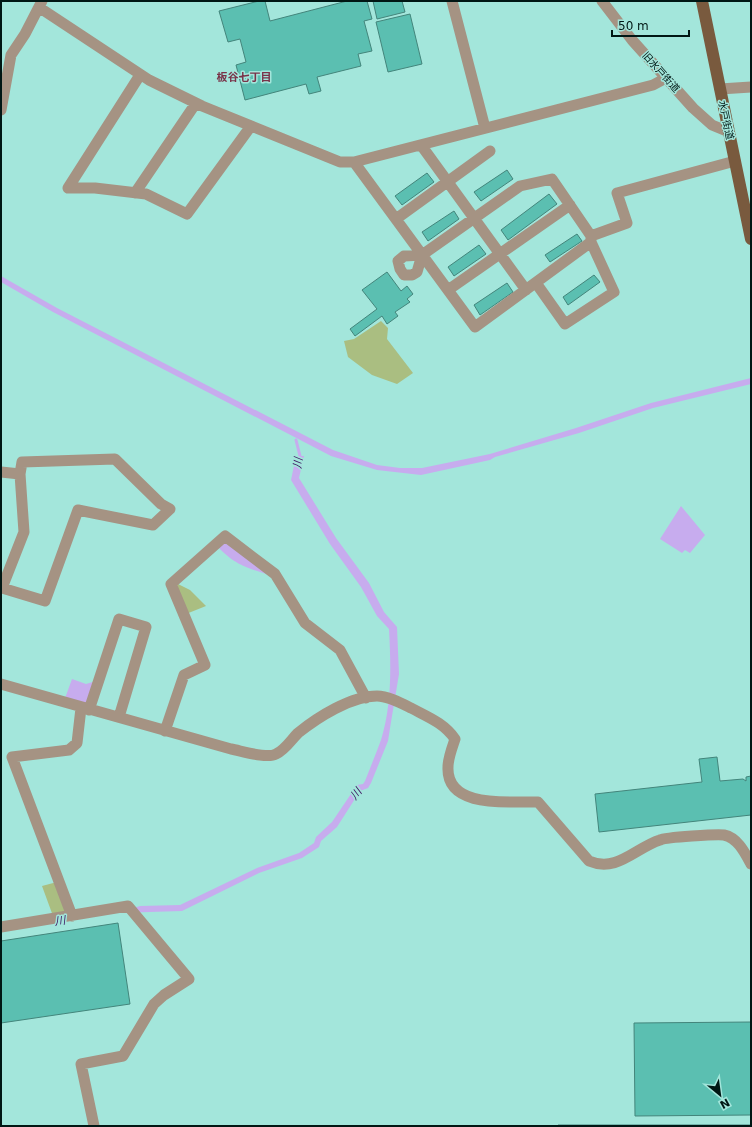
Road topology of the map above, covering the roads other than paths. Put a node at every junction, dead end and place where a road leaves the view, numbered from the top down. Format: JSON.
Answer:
{"nodes":[{"id":1,"x":452,"y":1,"type":"edge"},
{"id":2,"x":602,"y":1,"type":"edge"},
{"id":3,"x":702,"y":1,"type":"edge"},
{"id":4,"x":41,"y":5,"type":"edge"},
{"id":5,"x":140,"y":75,"type":"junction"},
{"id":6,"x":666,"y":78,"type":"junction"},
{"id":7,"x":751,"y":87,"type":"edge"},
{"id":8,"x":720,"y":89,"type":"junction"},
{"id":9,"x":196,"y":103,"type":"junction"},
{"id":10,"x":1,"y":110,"type":"edge"},
{"id":11,"x":251,"y":126,"type":"junction"},
{"id":12,"x":485,"y":128,"type":"junction"},
{"id":13,"x":729,"y":132,"type":"junction"},
{"id":14,"x":421,"y":145,"type":"junction"},
{"id":15,"x":490,"y":151,"type":"dead end"},
{"id":16,"x":735,"y":161,"type":"junction"},
{"id":17,"x":354,"y":162,"type":"junction"},
{"id":18,"x":448,"y":181,"type":"junction"},
{"id":19,"x":135,"y":193,"type":"junction"},
{"id":20,"x":570,"y":205,"type":"junction"},
{"id":21,"x":475,"y":218,"type":"junction"},
{"id":22,"x":396,"y":219,"type":"junction"},
{"id":23,"x":591,"y":239,"type":"junction"},
{"id":24,"x":751,"y":239,"type":"edge"},
{"id":25,"x":500,"y":254,"type":"junction"},
{"id":26,"x":422,"y":255,"type":"junction"},
{"id":27,"x":536,"y":283,"type":"junction"},
{"id":28,"x":448,"y":290,"type":"junction"},
{"id":29,"x":526,"y":290,"type":"junction"},
{"id":30,"x":1,"y":472,"type":"edge"},
{"id":31,"x":20,"y":474,"type":"junction"},
{"id":32,"x":1,"y":684,"type":"edge"},
{"id":33,"x":366,"y":698,"type":"junction"},
{"id":34,"x":85,"y":709,"type":"junction"},
{"id":35,"x":119,"y":718,"type":"junction"},
{"id":36,"x":166,"y":731,"type":"junction"},
{"id":37,"x":751,"y":864,"type":"edge"},
{"id":38,"x":72,"y":916,"type":"junction"},
{"id":39,"x":1,"y":927,"type":"edge"},
{"id":40,"x":94,"y":1126,"type":"edge"}],
"edges":[{"from":1,"to":12,"type":"street"},
{"from":2,"to":6,"type":"street","name":"旧水戸街道"},
{"from":3,"to":8,"type":"main road","name":"水戸街道"},
{"from":4,"to":5,"type":"street"},
{"from":4,"to":10,"type":"street"},
{"from":5,"to":9,"type":"street"},
{"from":5,"to":19,"type":"street"},
{"from":6,"to":12,"type":"street"},
{"from":6,"to":13,"type":"street","name":"旧水戸街道"},
{"from":7,"to":8,"type":"street"},
{"from":8,"to":13,"type":"main road","name":"水戸街道"},
{"from":9,"to":11,"type":"street"},
{"from":9,"to":19,"type":"street"},
{"from":11,"to":17,"type":"street"},
{"from":11,"to":19,"type":"street"},
{"from":12,"to":14,"type":"street"},
{"from":13,"to":16,"type":"main road","name":"水戸街道"},
{"from":14,"to":17,"type":"street"},
{"from":14,"to":18,"type":"street"},
{"from":15,"to":18,"type":"street"},
{"from":16,"to":23,"type":"street"},
{"from":16,"to":24,"type":"main road","name":"水戸街道"},
{"from":17,"to":22,"type":"street"},
{"from":18,"to":21,"type":"street"},
{"from":18,"to":22,"type":"street"},
{"from":20,"to":21,"type":"street"},
{"from":20,"to":23,"type":"street"},
{"from":20,"to":25,"type":"street"},
{"from":21,"to":25,"type":"street"},
{"from":21,"to":26,"type":"street"},
{"from":22,"to":26,"type":"street"},
{"from":23,"to":27,"type":"street"},
{"from":23,"to":27,"type":"street"},
{"from":25,"to":28,"type":"street"},
{"from":25,"to":29,"type":"street"},
{"from":26,"to":28,"type":"street"},
{"from":27,"to":29,"type":"street"},
{"from":28,"to":29,"type":"street"},
{"from":30,"to":31,"type":"street"},
{"from":31,"to":31,"type":"street"},
{"from":32,"to":34,"type":"street"},
{"from":33,"to":36,"type":"street"},
{"from":33,"to":36,"type":"street"},
{"from":33,"to":37,"type":"street"},
{"from":34,"to":35,"type":"street"},
{"from":34,"to":35,"type":"street"},
{"from":34,"to":38,"type":"street"},
{"from":35,"to":36,"type":"street"},
{"from":38,"to":39,"type":"street"},
{"from":38,"to":40,"type":"street"}]}
